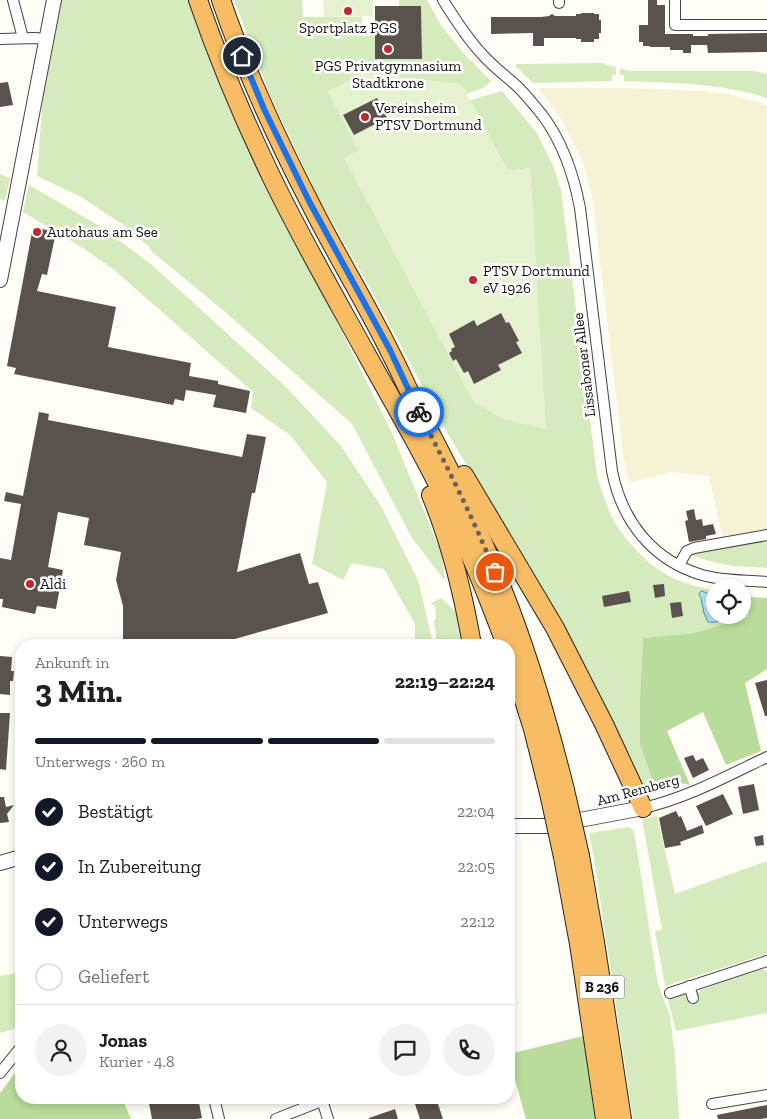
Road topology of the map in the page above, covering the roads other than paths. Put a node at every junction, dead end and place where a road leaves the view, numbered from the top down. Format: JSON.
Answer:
{"nodes":[{"id":1,"x":13,"y":0,"type":"edge"},
{"id":2,"x":54,"y":0,"type":"edge"},
{"id":3,"x":198,"y":0,"type":"edge"},
{"id":4,"x":221,"y":0,"type":"edge"},
{"id":5,"x":443,"y":0,"type":"edge"},
{"id":6,"x":675,"y":0,"type":"edge"},
{"id":7,"x":767,"y":24,"type":"edge"},
{"id":8,"x":23,"y":38,"type":"junction"},
{"id":9,"x":0,"y":39,"type":"edge"},
{"id":10,"x":46,"y":39,"type":"junction"},
{"id":11,"x":0,"y":280,"type":"edge"},
{"id":12,"x":390,"y":350,"type":"junction"},
{"id":13,"x":393,"y":402,"type":"junction"},
{"id":14,"x":767,"y":535,"type":"edge"},
{"id":15,"x":678,"y":565,"type":"junction"},
{"id":16,"x":767,"y":582,"type":"edge"},
{"id":17,"x":471,"y":639,"type":"edge"},
{"id":18,"x":504,"y":639,"type":"edge"},
{"id":19,"x":515,"y":672,"type":"edge"},
{"id":20,"x":767,"y":757,"type":"edge"},
{"id":21,"x":557,"y":791,"type":"junction"},
{"id":22,"x":643,"y":808,"type":"junction"},
{"id":23,"x":515,"y":826,"type":"edge"},
{"id":24,"x":571,"y":856,"type":"junction"},
{"id":25,"x":15,"y":859,"type":"edge"},
{"id":26,"x":0,"y":863,"type":"edge"},
{"id":27,"x":767,"y":961,"type":"edge"},
{"id":28,"x":689,"y":986,"type":"junction"},
{"id":29,"x":670,"y":992,"type":"dead end"},
{"id":30,"x":693,"y":998,"type":"dead end"},
{"id":31,"x":15,"y":1054,"type":"edge"},
{"id":32,"x":0,"y":1073,"type":"edge"},
{"id":33,"x":767,"y":1094,"type":"edge"},
{"id":34,"x":215,"y":1104,"type":"edge"},
{"id":35,"x":313,"y":1104,"type":"edge"},
{"id":36,"x":326,"y":1104,"type":"edge"},
{"id":37,"x":712,"y":1104,"type":"dead end"},
{"id":38,"x":218,"y":1119,"type":"edge"},
{"id":39,"x":276,"y":1119,"type":"edge"},
{"id":40,"x":328,"y":1119,"type":"edge"},
{"id":41,"x":605,"y":1119,"type":"edge"},
{"id":42,"x":622,"y":1119,"type":"edge"}],
"edges":[{"from":1,"to":8,"type":"street"},
{"from":2,"to":10,"type":"street"},
{"from":3,"to":13,"type":"highway"},
{"from":4,"to":12,"type":"highway","number":"B 236"},
{"from":5,"to":15,"type":"street","name":"Lissaboner Allee"},
{"from":6,"to":7,"type":"street"},
{"from":8,"to":9,"type":"street"},
{"from":8,"to":10,"type":"street"},
{"from":10,"to":11,"type":"street"},
{"from":12,"to":21,"type":"highway","number":"B 236"},
{"from":12,"to":22,"type":"highway"},
{"from":13,"to":17,"type":"highway"},
{"from":13,"to":18,"type":"highway"},
{"from":14,"to":15,"type":"street"},
{"from":15,"to":16,"type":"street","name":"Lissaboner Allee"},
{"from":19,"to":21,"type":"highway","number":"B 236"},
{"from":20,"to":22,"type":"street","name":"Am Remberg"},
{"from":21,"to":24,"type":"highway","number":"B 236","bridge":true},
{"from":22,"to":23,"type":"street","name":"Am Remberg"},
{"from":24,"to":41,"type":"highway","number":"B 236"},
{"from":24,"to":42,"type":"highway","number":"B 236"},
{"from":25,"to":26,"type":"street"},
{"from":27,"to":28,"type":"street"},
{"from":28,"to":29,"type":"street"},
{"from":28,"to":30,"type":"street"},
{"from":31,"to":32,"type":"street"},
{"from":33,"to":37,"type":"street"},
{"from":34,"to":38,"type":"street"},
{"from":35,"to":39,"type":"street"},
{"from":36,"to":40,"type":"street"}]}
